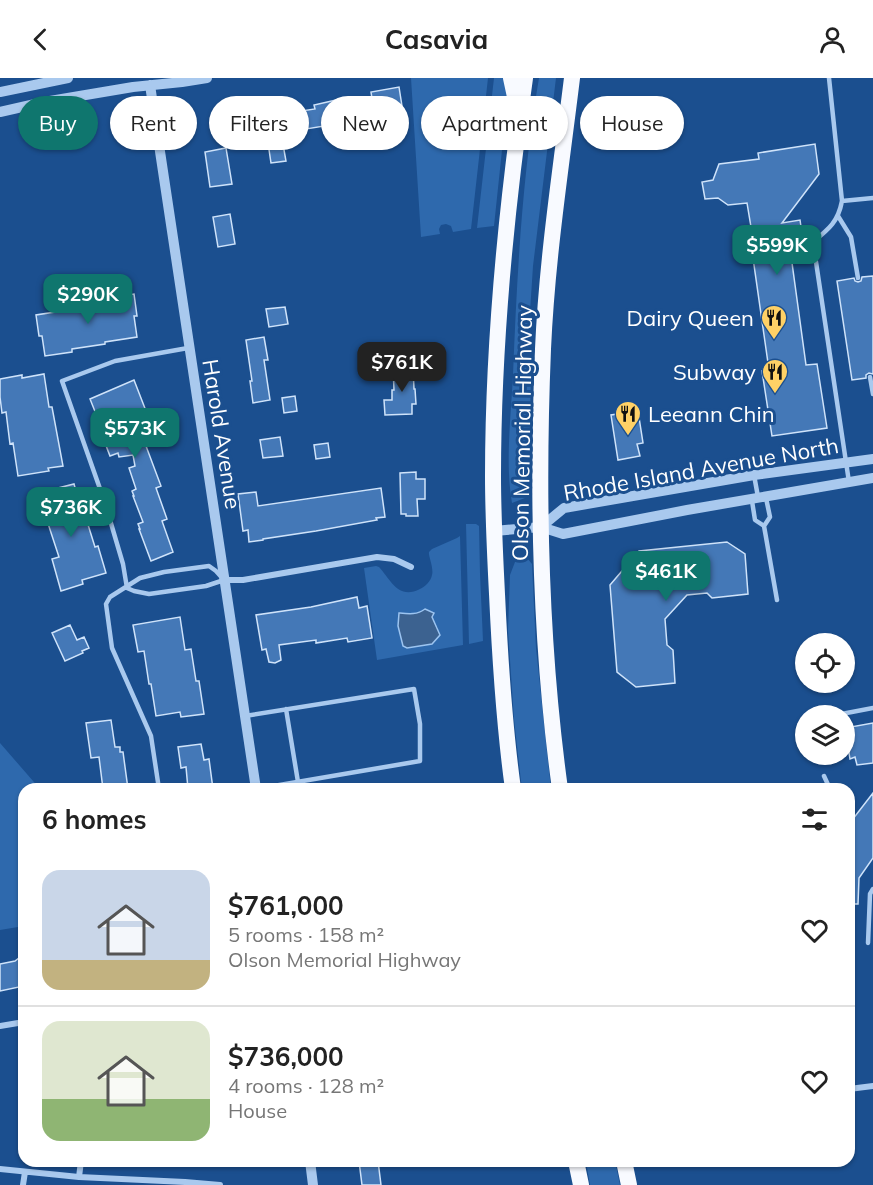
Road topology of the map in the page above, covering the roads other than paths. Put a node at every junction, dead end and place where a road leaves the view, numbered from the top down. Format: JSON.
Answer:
{"nodes":[{"id":1,"x":68,"y":78,"type":"edge"},
{"id":2,"x":207,"y":78,"type":"edge"},
{"id":3,"x":511,"y":78,"type":"edge"},
{"id":4,"x":525,"y":78,"type":"edge"},
{"id":5,"x":572,"y":78,"type":"edge"},
{"id":6,"x":829,"y":78,"type":"edge"},
{"id":7,"x":150,"y":80,"type":"edge"},
{"id":8,"x":0,"y":92,"type":"edge"},
{"id":9,"x":515,"y":96,"type":"edge"},
{"id":10,"x":522,"y":96,"type":"edge"},
{"id":11,"x":0,"y":112,"type":"edge"},
{"id":12,"x":516,"y":150,"type":"edge"},
{"id":13,"x":873,"y":198,"type":"edge"},
{"id":14,"x":842,"y":201,"type":"junction"},
{"id":15,"x":838,"y":216,"type":"junction"},
{"id":16,"x":858,"y":278,"type":"dead end"},
{"id":17,"x":188,"y":348,"type":"junction"},
{"id":18,"x":870,"y":377,"type":"dead end"},
{"id":19,"x":873,"y":394,"type":"edge"},
{"id":20,"x":873,"y":459,"type":"edge"},
{"id":21,"x":845,"y":463,"type":"junction"},
{"id":22,"x":754,"y":476,"type":"junction"},
{"id":23,"x":873,"y":478,"type":"edge"},
{"id":24,"x":849,"y":482,"type":"junction"},
{"id":25,"x":759,"y":498,"type":"junction"},
{"id":26,"x":764,"y":526,"type":"junction"},
{"id":27,"x":541,"y":527,"type":"junction"},
{"id":28,"x":494,"y":531,"type":"junction"},
{"id":29,"x":411,"y":567,"type":"dead end"},
{"id":30,"x":225,"y":580,"type":"junction"},
{"id":31,"x":127,"y":588,"type":"junction"},
{"id":32,"x":777,"y":600,"type":"dead end"},
{"id":33,"x":873,"y":708,"type":"edge"},
{"id":34,"x":286,"y":709,"type":"junction"},
{"id":35,"x":855,"y":711,"type":"edge"},
{"id":36,"x":244,"y":716,"type":"junction"},
{"id":37,"x":824,"y":776,"type":"dead end"},
{"id":38,"x":298,"y":782,"type":"junction"},
{"id":39,"x":158,"y":783,"type":"edge"},
{"id":40,"x":255,"y":783,"type":"edge"},
{"id":41,"x":292,"y":783,"type":"edge"},
{"id":42,"x":512,"y":783,"type":"edge"},
{"id":43,"x":559,"y":783,"type":"edge"},
{"id":44,"x":827,"y":783,"type":"edge"},
{"id":45,"x":873,"y":889,"type":"edge"},
{"id":46,"x":868,"y":943,"type":"dead end"},
{"id":47,"x":18,"y":1023,"type":"edge"},
{"id":48,"x":0,"y":1026,"type":"edge"},
{"id":49,"x":873,"y":1086,"type":"edge"},
{"id":50,"x":855,"y":1088,"type":"edge"},
{"id":51,"x":80,"y":1167,"type":"edge"},
{"id":52,"x":311,"y":1167,"type":"edge"},
{"id":53,"x":577,"y":1167,"type":"edge"},
{"id":54,"x":625,"y":1167,"type":"edge"},
{"id":55,"x":0,"y":1169,"type":"edge"},
{"id":56,"x":25,"y":1172,"type":"junction"},
{"id":57,"x":79,"y":1177,"type":"junction"},
{"id":58,"x":23,"y":1185,"type":"edge"},
{"id":59,"x":220,"y":1185,"type":"edge"},
{"id":60,"x":313,"y":1185,"type":"edge"},
{"id":61,"x":581,"y":1185,"type":"edge"},
{"id":62,"x":629,"y":1185,"type":"edge"}],
"edges":[{"from":1,"to":8,"type":"street"},
{"from":2,"to":7,"type":"street"},
{"from":3,"to":9,"type":"highway"},
{"from":4,"to":10,"type":"highway","name":"Olson Memorial Highway"},
{"from":5,"to":27,"type":"highway","name":"Olson Memorial Highway"},
{"from":6,"to":14,"type":"lane"},
{"from":7,"to":11,"type":"street"},
{"from":7,"to":17,"type":"street","name":"Harold Avenue"},
{"from":12,"to":28,"type":"highway","name":"Olson Memorial Highway"},
{"from":13,"to":14,"type":"lane"},
{"from":14,"to":15,"type":"lane"},
{"from":15,"to":16,"type":"lane"},
{"from":15,"to":21,"type":"lane"},
{"from":17,"to":30,"type":"street","name":"Harold Avenue"},
{"from":17,"to":31,"type":"lane"},
{"from":18,"to":19,"type":"lane"},
{"from":20,"to":21,"type":"street","name":"Rhode Island Avenue North"},
{"from":21,"to":22,"type":"street","name":"Rhode Island Avenue North"},
{"from":21,"to":24,"type":"lane"},
{"from":22,"to":25,"type":"lane"},
{"from":22,"to":27,"type":"street","name":"Rhode Island Avenue North"},
{"from":23,"to":24,"type":"street","name":"Rhode Island Avenue North"},
{"from":24,"to":25,"type":"street","name":"Rhode Island Avenue North"},
{"from":25,"to":26,"type":"lane"},
{"from":25,"to":26,"type":"lane"},
{"from":25,"to":27,"type":"street","name":"Rhode Island Avenue North"},
{"from":26,"to":32,"type":"lane"},
{"from":27,"to":28,"type":"street","name":"Rhode Island Avenue North"},
{"from":27,"to":43,"type":"highway","name":"Olson Memorial Highway"},
{"from":28,"to":42,"type":"highway","name":"Olson Memorial Highway"},
{"from":29,"to":30,"type":"street"},
{"from":30,"to":31,"type":"lane"},
{"from":30,"to":31,"type":"lane"},
{"from":30,"to":36,"type":"street","name":"Harold Avenue"},
{"from":31,"to":39,"type":"lane"},
{"from":33,"to":35,"type":"lane"},
{"from":34,"to":36,"type":"lane"},
{"from":34,"to":38,"type":"lane"},
{"from":34,"to":38,"type":"lane"},
{"from":36,"to":40,"type":"street","name":"Harold Avenue"},
{"from":37,"to":44,"type":"lane"},
{"from":38,"to":41,"type":"lane"},
{"from":45,"to":46,"type":"lane"},
{"from":47,"to":48,"type":"street"},
{"from":49,"to":50,"type":"street"},
{"from":51,"to":57,"type":"street"},
{"from":52,"to":60,"type":"street"},
{"from":53,"to":61,"type":"highway"},
{"from":54,"to":62,"type":"highway"},
{"from":55,"to":56,"type":"street"},
{"from":56,"to":57,"type":"street"},
{"from":56,"to":58,"type":"street"},
{"from":57,"to":59,"type":"street"}]}
